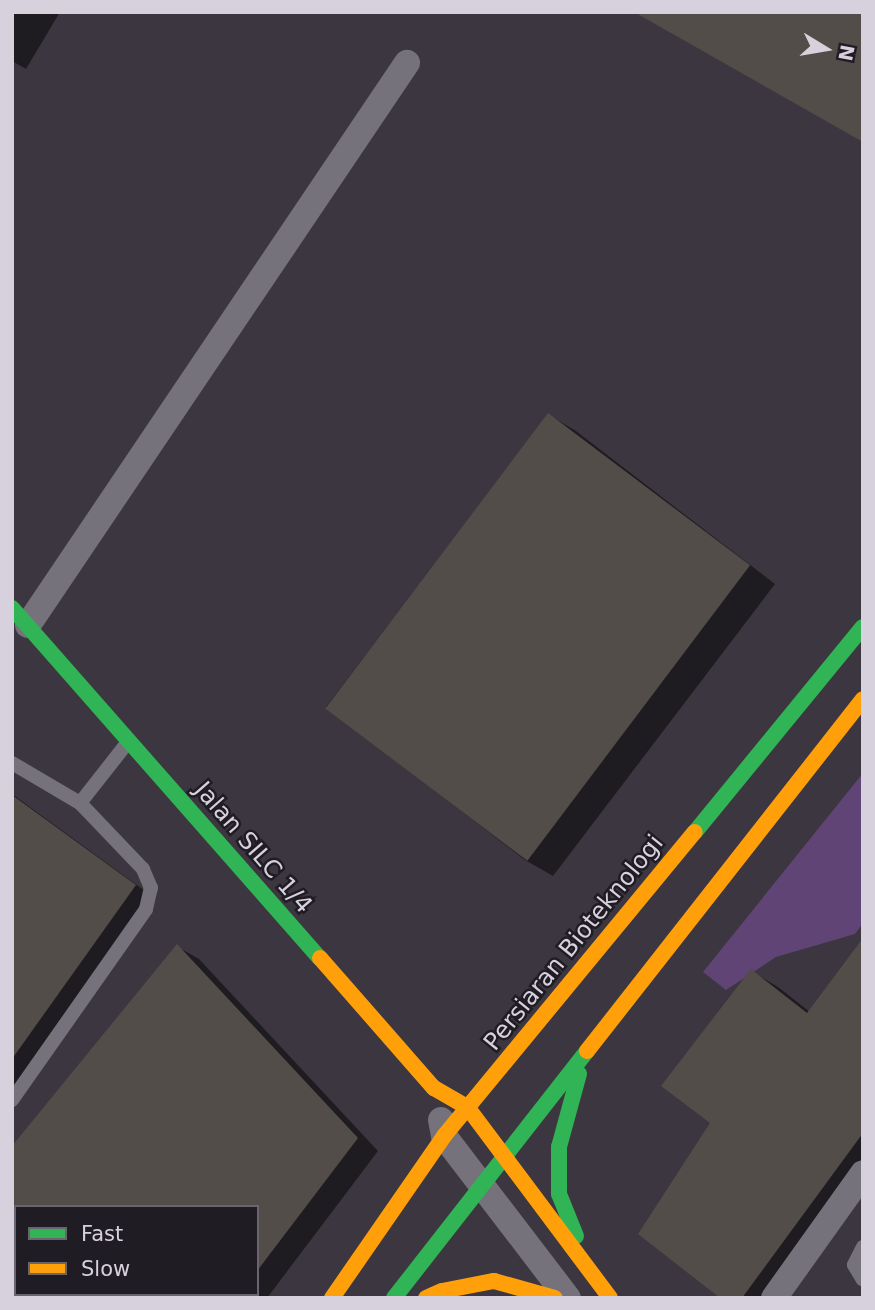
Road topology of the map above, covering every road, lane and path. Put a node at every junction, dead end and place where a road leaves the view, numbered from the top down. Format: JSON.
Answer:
{"nodes":[{"id":1,"x":407,"y":63,"type":"dead end"},
{"id":2,"x":20,"y":617,"type":"edge"},
{"id":3,"x":863,"y":626,"type":"edge"},
{"id":4,"x":863,"y":699,"type":"edge"},
{"id":5,"x":129,"y":741,"type":"junction"},
{"id":6,"x":12,"y":763,"type":"edge"},
{"id":7,"x":80,"y":803,"type":"junction"},
{"id":8,"x":584,"y":1055,"type":"junction"},
{"id":9,"x":434,"y":1088,"type":"junction"},
{"id":10,"x":12,"y":1100,"type":"edge"},
{"id":11,"x":468,"y":1108,"type":"junction"},
{"id":12,"x":444,"y":1136,"type":"junction"},
{"id":13,"x":504,"y":1159,"type":"junction"},
{"id":14,"x":860,"y":1184,"type":"edge"},
{"id":15,"x":482,"y":1186,"type":"junction"},
{"id":16,"x":863,"y":1247,"type":"edge"},
{"id":17,"x":591,"y":1275,"type":"junction"},
{"id":18,"x":863,"y":1280,"type":"edge"},
{"id":19,"x":332,"y":1298,"type":"edge"},
{"id":20,"x":394,"y":1298,"type":"edge"},
{"id":21,"x":426,"y":1298,"type":"edge"},
{"id":22,"x":555,"y":1298,"type":"edge"},
{"id":23,"x":568,"y":1298,"type":"edge"},
{"id":24,"x":610,"y":1298,"type":"edge"},
{"id":25,"x":774,"y":1298,"type":"edge"}],
"edges":[{"from":1,"to":2,"type":"street"},
{"from":2,"to":5,"type":"street","name":"Jalan SILC 1/4"},
{"from":3,"to":11,"type":"street","name":"Persiaran Bioteknologi"},
{"from":4,"to":8,"type":"street"},
{"from":5,"to":7,"type":"lane"},
{"from":5,"to":9,"type":"street","name":"Jalan SILC 1/4"},
{"from":6,"to":7,"type":"lane"},
{"from":7,"to":10,"type":"lane"},
{"from":8,"to":13,"type":"street"},
{"from":8,"to":17,"type":"street"},
{"from":9,"to":11,"type":"street","name":"Jalan SILC 1/4"},
{"from":9,"to":12,"type":"street"},
{"from":11,"to":12,"type":"street","name":"Persiaran Bioteknologi"},
{"from":11,"to":13,"type":"street"},
{"from":12,"to":15,"type":"street"},
{"from":12,"to":19,"type":"street","name":"Persiaran Bioteknologi"},
{"from":13,"to":15,"type":"street"},
{"from":13,"to":17,"type":"street"},
{"from":14,"to":25,"type":"street"},
{"from":15,"to":20,"type":"street"},
{"from":15,"to":23,"type":"street"},
{"from":16,"to":18,"type":"lane"},
{"from":17,"to":24,"type":"street"},
{"from":21,"to":22,"type":"street"}]}
